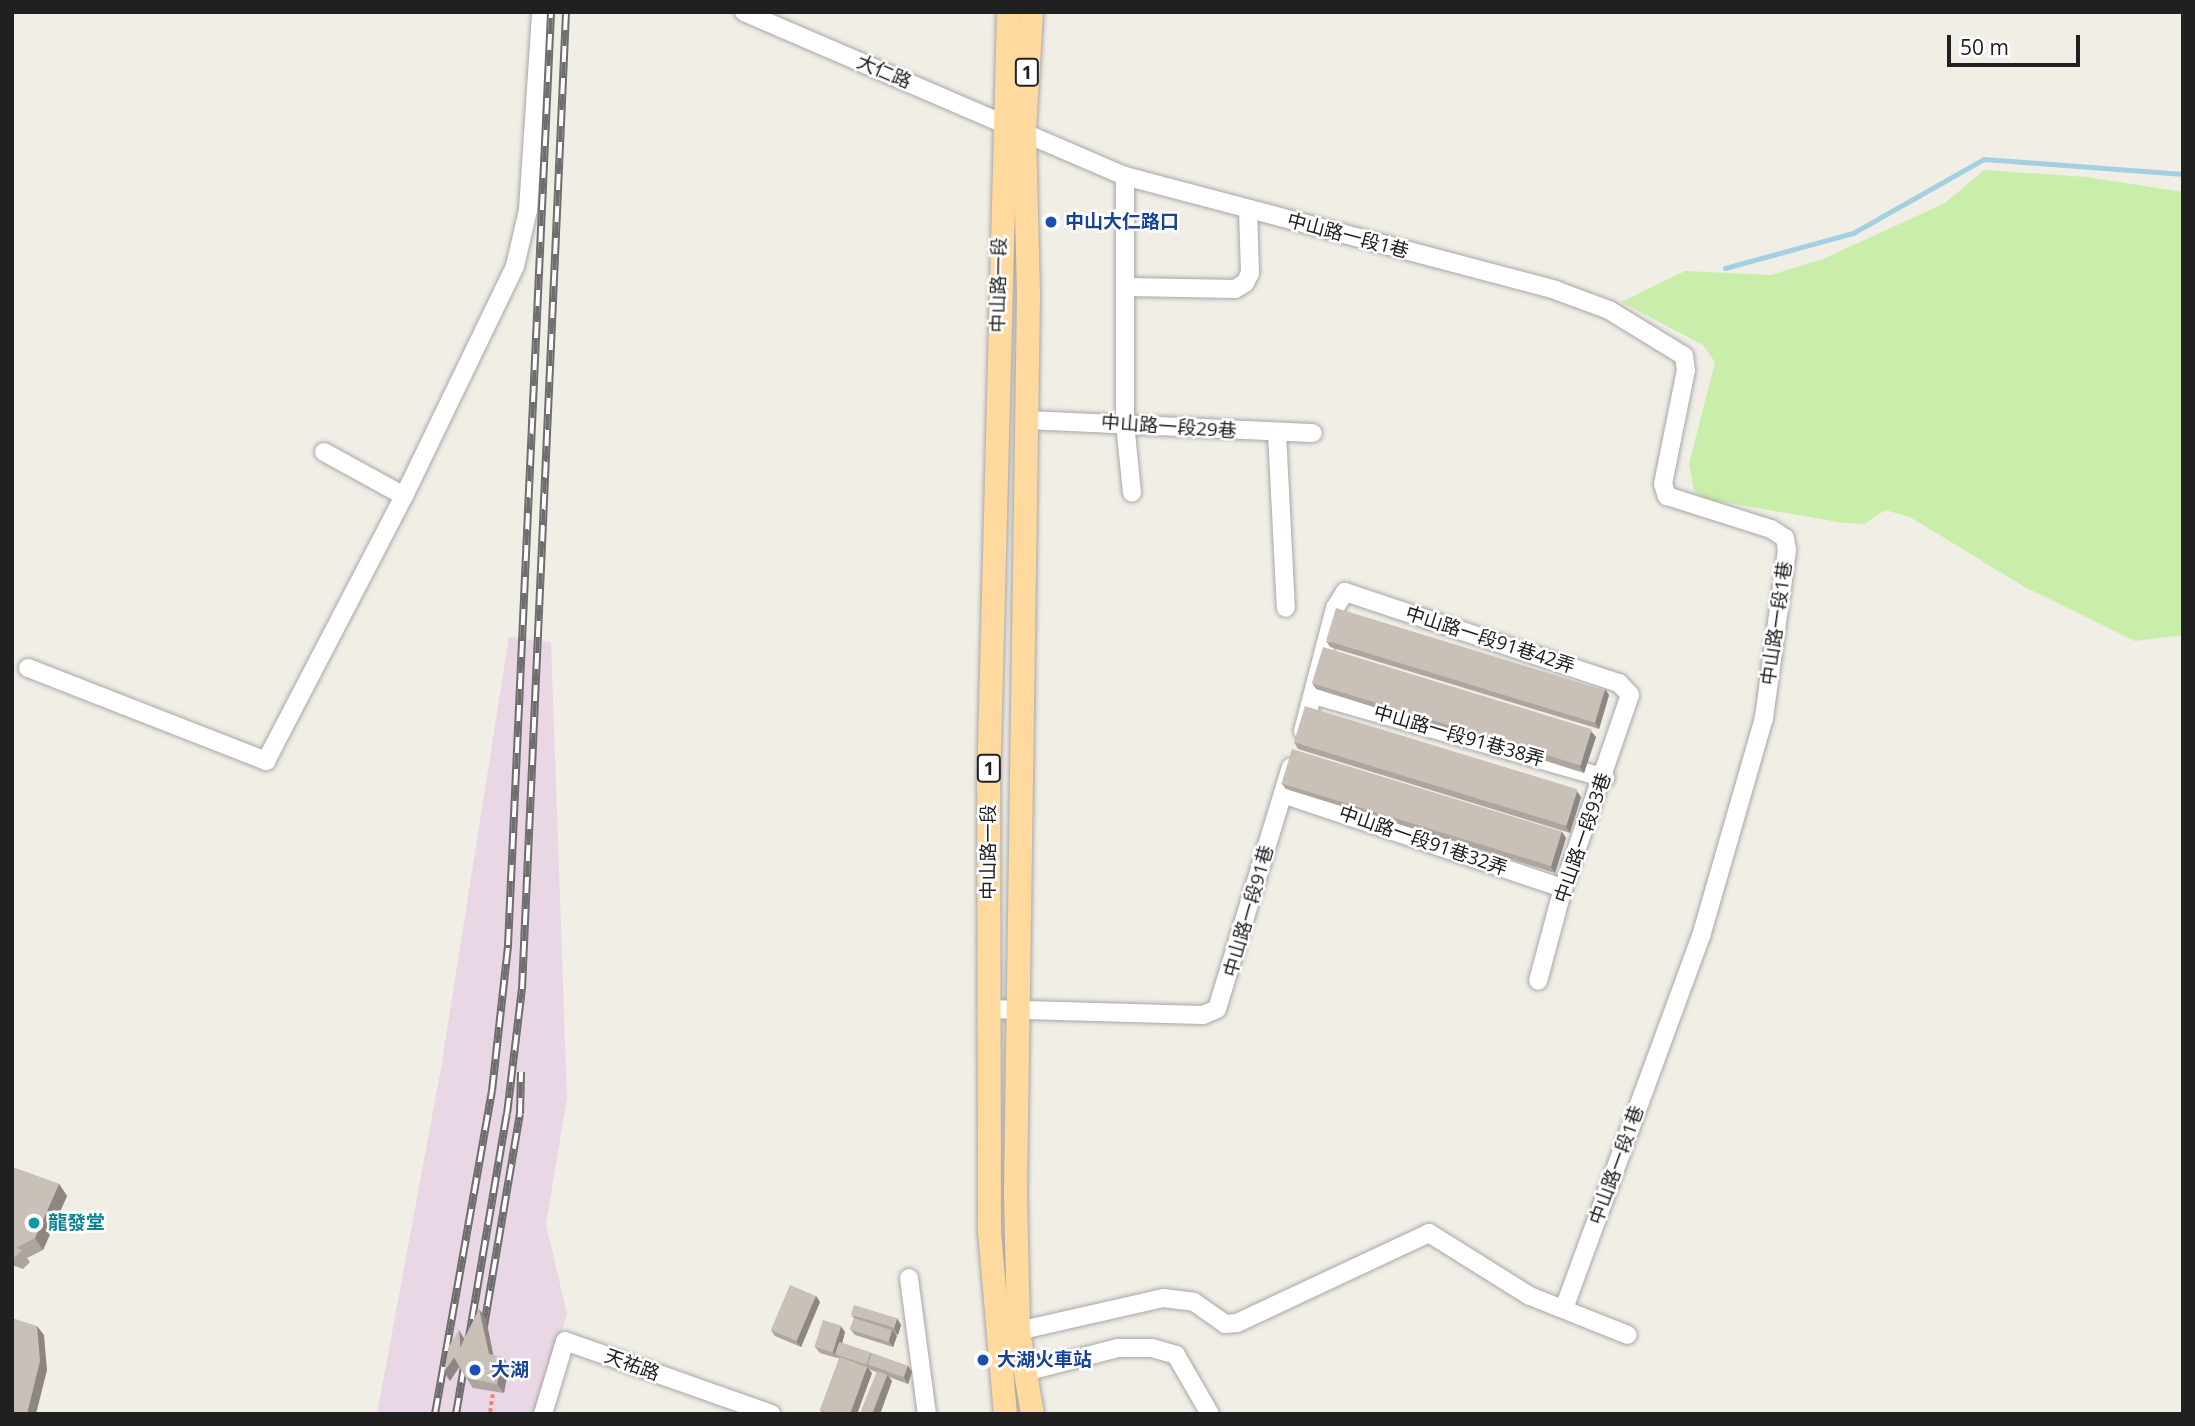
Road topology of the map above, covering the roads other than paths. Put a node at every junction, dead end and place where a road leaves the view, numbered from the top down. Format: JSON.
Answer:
{"nodes":[{"id":1,"x":541,"y":12,"type":"edge"},
{"id":2,"x":744,"y":12,"type":"edge"},
{"id":3,"x":1008,"y":12,"type":"edge"},
{"id":4,"x":1031,"y":12,"type":"edge"},
{"id":5,"x":1002,"y":122,"type":"junction"},
{"id":6,"x":1024,"y":131,"type":"junction"},
{"id":7,"x":1125,"y":176,"type":"junction"},
{"id":8,"x":1248,"y":209,"type":"junction"},
{"id":9,"x":1128,"y":286,"type":"junction"},
{"id":10,"x":1025,"y":420,"type":"junction"},
{"id":11,"x":1125,"y":423,"type":"junction"},
{"id":12,"x":1277,"y":432,"type":"junction"},
{"id":13,"x":1313,"y":433,"type":"dead end"},
{"id":14,"x":324,"y":452,"type":"dead end"},
{"id":15,"x":1132,"y":493,"type":"dead end"},
{"id":16,"x":404,"y":496,"type":"junction"},
{"id":17,"x":1345,"y":592,"type":"joint"},
{"id":18,"x":1286,"y":608,"type":"dead end"},
{"id":19,"x":28,"y":668,"type":"dead end"},
{"id":20,"x":1314,"y":695,"type":"junction"},
{"id":21,"x":1630,"y":695,"type":"joint"},
{"id":22,"x":1605,"y":778,"type":"junction"},
{"id":23,"x":1283,"y":794,"type":"junction"},
{"id":24,"x":1563,"y":888,"type":"junction"},
{"id":25,"x":1538,"y":981,"type":"dead end"},
{"id":26,"x":989,"y":1009,"type":"junction"},
{"id":27,"x":1019,"y":1009,"type":"junction"},
{"id":28,"x":909,"y":1278,"type":"dead end"},
{"id":29,"x":1564,"y":1309,"type":"junction"},
{"id":30,"x":1018,"y":1331,"type":"junction"},
{"id":31,"x":1628,"y":1335,"type":"dead end"},
{"id":32,"x":1025,"y":1371,"type":"junction"},
{"id":33,"x":543,"y":1414,"type":"edge"},
{"id":34,"x":771,"y":1414,"type":"edge"},
{"id":35,"x":927,"y":1414,"type":"edge"},
{"id":36,"x":1005,"y":1414,"type":"edge"},
{"id":37,"x":1032,"y":1414,"type":"edge"},
{"id":38,"x":1210,"y":1414,"type":"edge"}],
"edges":[{"from":1,"to":16,"type":"street"},
{"from":2,"to":5,"type":"street","name":"大仁路"},
{"from":3,"to":5,"type":"main road","number":"1"},
{"from":4,"to":6,"type":"main road","number":"1"},
{"from":5,"to":6,"type":"street","name":"大仁路"},
{"from":5,"to":26,"type":"main road","name":"中山路一段","number":"1"},
{"from":6,"to":7,"type":"street","name":"中山路一段1巷"},
{"from":6,"to":10,"type":"main road","name":"中山路一段","number":"1"},
{"from":7,"to":8,"type":"street","name":"中山路一段1巷"},
{"from":7,"to":9,"type":"street"},
{"from":8,"to":9,"type":"street"},
{"from":8,"to":29,"type":"street","name":"中山路一段1巷"},
{"from":9,"to":11,"type":"street"},
{"from":10,"to":11,"type":"street","name":"中山路一段29巷"},
{"from":10,"to":27,"type":"main road","name":"中山路一段","number":"1"},
{"from":11,"to":12,"type":"street","name":"中山路一段29巷"},
{"from":11,"to":15,"type":"street"},
{"from":12,"to":13,"type":"street","name":"中山路一段29巷"},
{"from":12,"to":18,"type":"street"},
{"from":14,"to":16,"type":"street"},
{"from":16,"to":19,"type":"street"},
{"from":17,"to":20,"type":"street","name":"中山路一段91巷"},
{"from":17,"to":21,"type":"street","name":"中山路一段91巷42弄"},
{"from":20,"to":22,"type":"street","name":"中山路一段91巷38弄"},
{"from":20,"to":23,"type":"street","name":"中山路一段91巷"},
{"from":21,"to":22,"type":"street","name":"中山路一段93巷"},
{"from":22,"to":24,"type":"street","name":"中山路一段93巷"},
{"from":23,"to":24,"type":"street","name":"中山路一段91巷32弄"},
{"from":23,"to":27,"type":"street","name":"中山路一段91巷"},
{"from":24,"to":25,"type":"street","name":"中山路一段93巷"},
{"from":26,"to":27,"type":"street","name":"中山路一段91巷"},
{"from":26,"to":36,"type":"main road","name":"中山路一段","number":"1"},
{"from":27,"to":30,"type":"main road","name":"中山路一段","number":"1"},
{"from":28,"to":35,"type":"street"},
{"from":29,"to":30,"type":"street"},
{"from":29,"to":31,"type":"street"},
{"from":30,"to":32,"type":"main road","name":"中山路一段","number":"1"},
{"from":32,"to":37,"type":"main road","name":"中山路一段","number":"1"},
{"from":32,"to":38,"type":"street"},
{"from":33,"to":34,"type":"street","name":"天祐路"}]}
